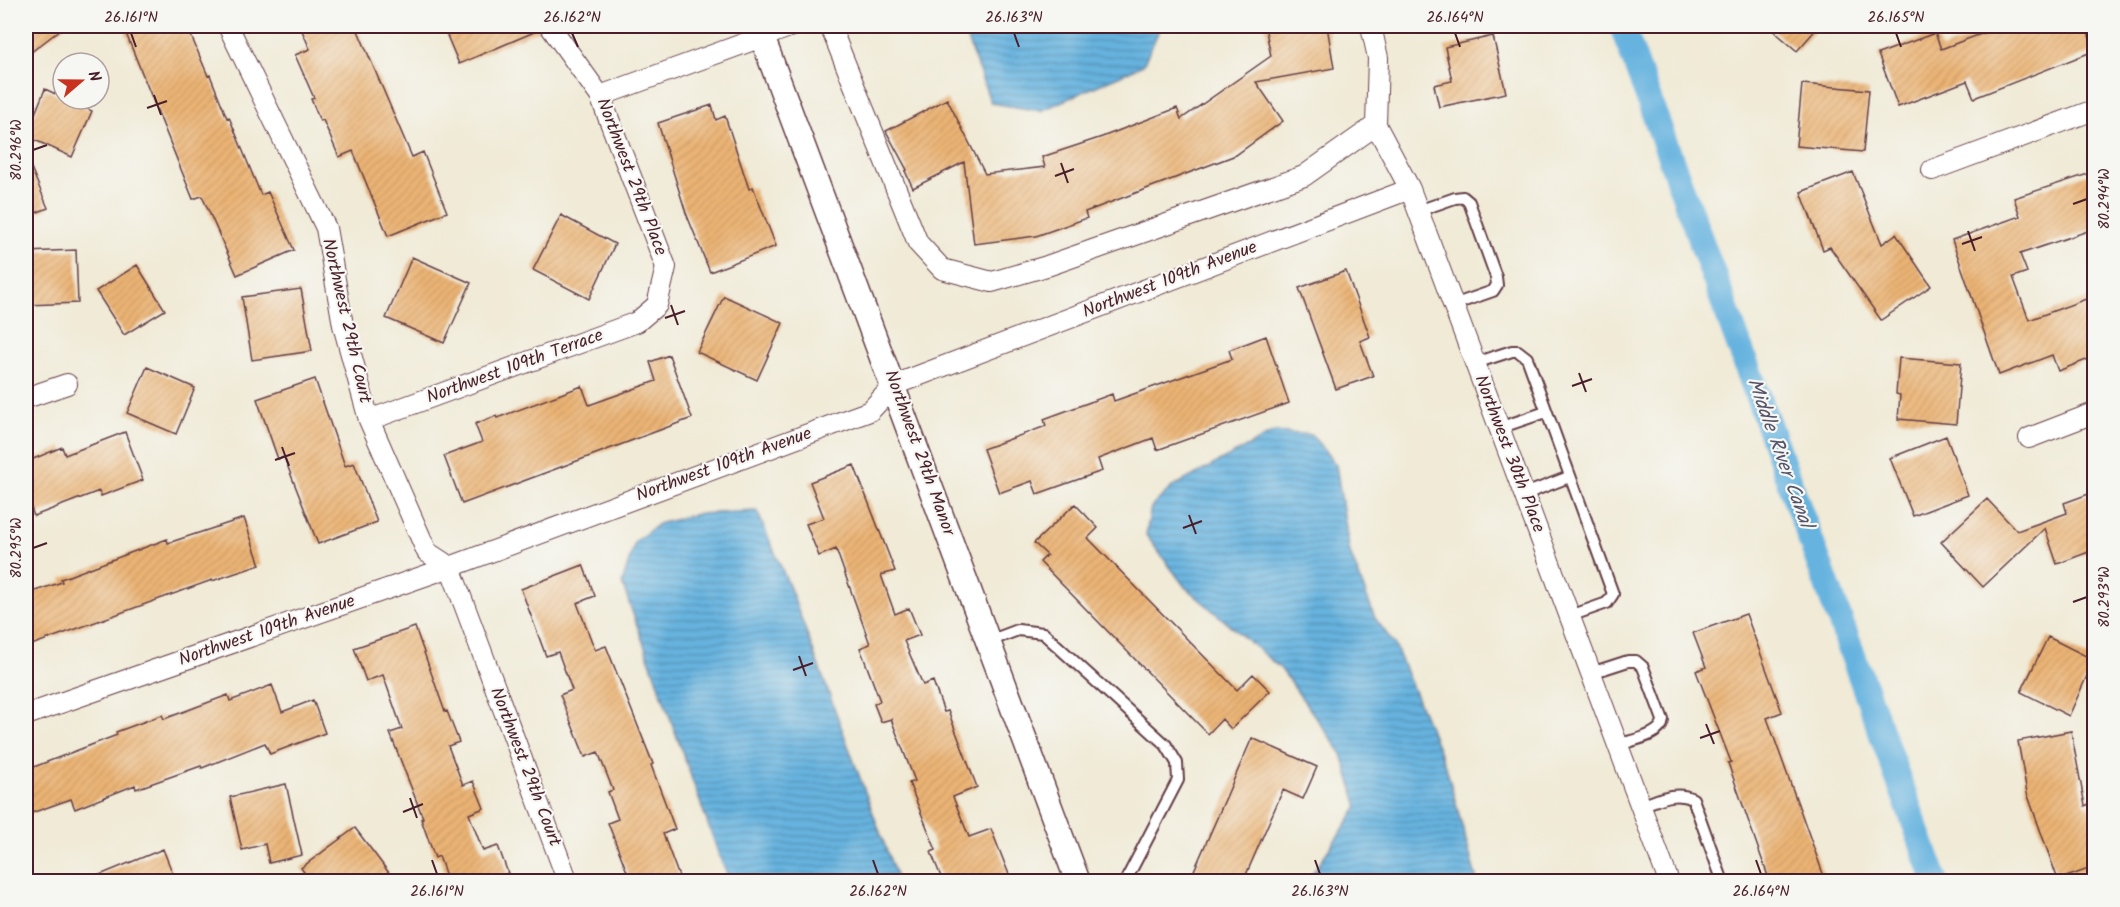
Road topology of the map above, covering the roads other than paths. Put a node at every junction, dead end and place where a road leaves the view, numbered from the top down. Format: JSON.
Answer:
{"nodes":[{"id":1,"x":228,"y":26,"type":"edge"},
{"id":2,"x":550,"y":26,"type":"edge"},
{"id":3,"x":792,"y":26,"type":"edge"},
{"id":4,"x":830,"y":26,"type":"edge"},
{"id":5,"x":1371,"y":26,"type":"edge"},
{"id":6,"x":760,"y":31,"type":"edge"},
{"id":7,"x":600,"y":96,"type":"junction"},
{"id":8,"x":2094,"y":110,"type":"edge"},
{"id":9,"x":1376,"y":125,"type":"junction"},
{"id":10,"x":1932,"y":171,"type":"dead end"},
{"id":11,"x":1410,"y":189,"type":"junction"},
{"id":12,"x":1418,"y":212,"type":"junction"},
{"id":13,"x":1453,"y":305,"type":"junction"},
{"id":14,"x":657,"y":306,"type":"joint"},
{"id":15,"x":1475,"y":363,"type":"junction"},
{"id":16,"x":67,"y":384,"type":"dead end"},
{"id":17,"x":894,"y":386,"type":"junction"},
{"id":18,"x":26,"y":398,"type":"edge"},
{"id":19,"x":1546,"y":412,"type":"junction"},
{"id":20,"x":2094,"y":413,"type":"edge"},
{"id":21,"x":369,"y":420,"type":"junction"},
{"id":22,"x":1499,"y":428,"type":"junction"},
{"id":23,"x":2029,"y":438,"type":"dead end"},
{"id":24,"x":1569,"y":477,"type":"junction"},
{"id":25,"x":1524,"y":494,"type":"junction"},
{"id":26,"x":450,"y":567,"type":"junction"},
{"id":27,"x":1570,"y":616,"type":"junction"},
{"id":28,"x":989,"y":641,"type":"junction"},
{"id":29,"x":1591,"y":673,"type":"junction"},
{"id":30,"x":26,"y":715,"type":"edge"},
{"id":31,"x":1618,"y":745,"type":"junction"},
{"id":32,"x":1641,"y":806,"type":"junction"},
{"id":33,"x":568,"y":882,"type":"edge"},
{"id":34,"x":1078,"y":882,"type":"edge"},
{"id":35,"x":1125,"y":882,"type":"edge"},
{"id":36,"x":1669,"y":882,"type":"edge"},
{"id":37,"x":1723,"y":882,"type":"edge"}],
"edges":[{"from":1,"to":21,"type":"street","name":"Northwest 29th Court"},
{"from":2,"to":7,"type":"street","name":"Northwest 29th Place"},
{"from":3,"to":6,"type":"street"},
{"from":4,"to":9,"type":"street"},
{"from":5,"to":9,"type":"street","name":"Northwest 30th Place"},
{"from":6,"to":7,"type":"street"},
{"from":6,"to":17,"type":"street","name":"Northwest 29th Manor"},
{"from":7,"to":14,"type":"street","name":"Northwest 29th Place"},
{"from":8,"to":10,"type":"street"},
{"from":9,"to":11,"type":"street","name":"Northwest 30th Place"},
{"from":11,"to":12,"type":"street","name":"Northwest 30th Place"},
{"from":11,"to":17,"type":"street","name":"Northwest 109th Avenue"},
{"from":12,"to":13,"type":"street","name":"Northwest 30th Place"},
{"from":12,"to":13,"type":"lane"},
{"from":13,"to":15,"type":"street","name":"Northwest 30th Place"},
{"from":14,"to":21,"type":"street","name":"Northwest 109th Terrace"},
{"from":15,"to":19,"type":"lane"},
{"from":15,"to":22,"type":"street","name":"Northwest 30th Place"},
{"from":16,"to":18,"type":"street"},
{"from":17,"to":26,"type":"street","name":"Northwest 109th Avenue"},
{"from":17,"to":28,"type":"street","name":"Northwest 29th Manor"},
{"from":19,"to":22,"type":"lane"},
{"from":19,"to":24,"type":"lane"},
{"from":20,"to":23,"type":"street"},
{"from":21,"to":26,"type":"street","name":"Northwest 29th Court"},
{"from":22,"to":25,"type":"street","name":"Northwest 30th Place"},
{"from":24,"to":25,"type":"lane"},
{"from":24,"to":27,"type":"lane"},
{"from":25,"to":27,"type":"street","name":"Northwest 30th Place"},
{"from":26,"to":30,"type":"street","name":"Northwest 109th Avenue"},
{"from":26,"to":33,"type":"street","name":"Northwest 29th Court"},
{"from":27,"to":29,"type":"street","name":"Northwest 30th Place"},
{"from":28,"to":34,"type":"street","name":"Northwest 29th Manor"},
{"from":28,"to":35,"type":"lane"},
{"from":29,"to":31,"type":"street","name":"Northwest 30th Place"},
{"from":29,"to":31,"type":"lane"},
{"from":31,"to":32,"type":"street","name":"Northwest 30th Place"},
{"from":32,"to":36,"type":"street","name":"Northwest 30th Place"},
{"from":32,"to":37,"type":"lane"}]}
